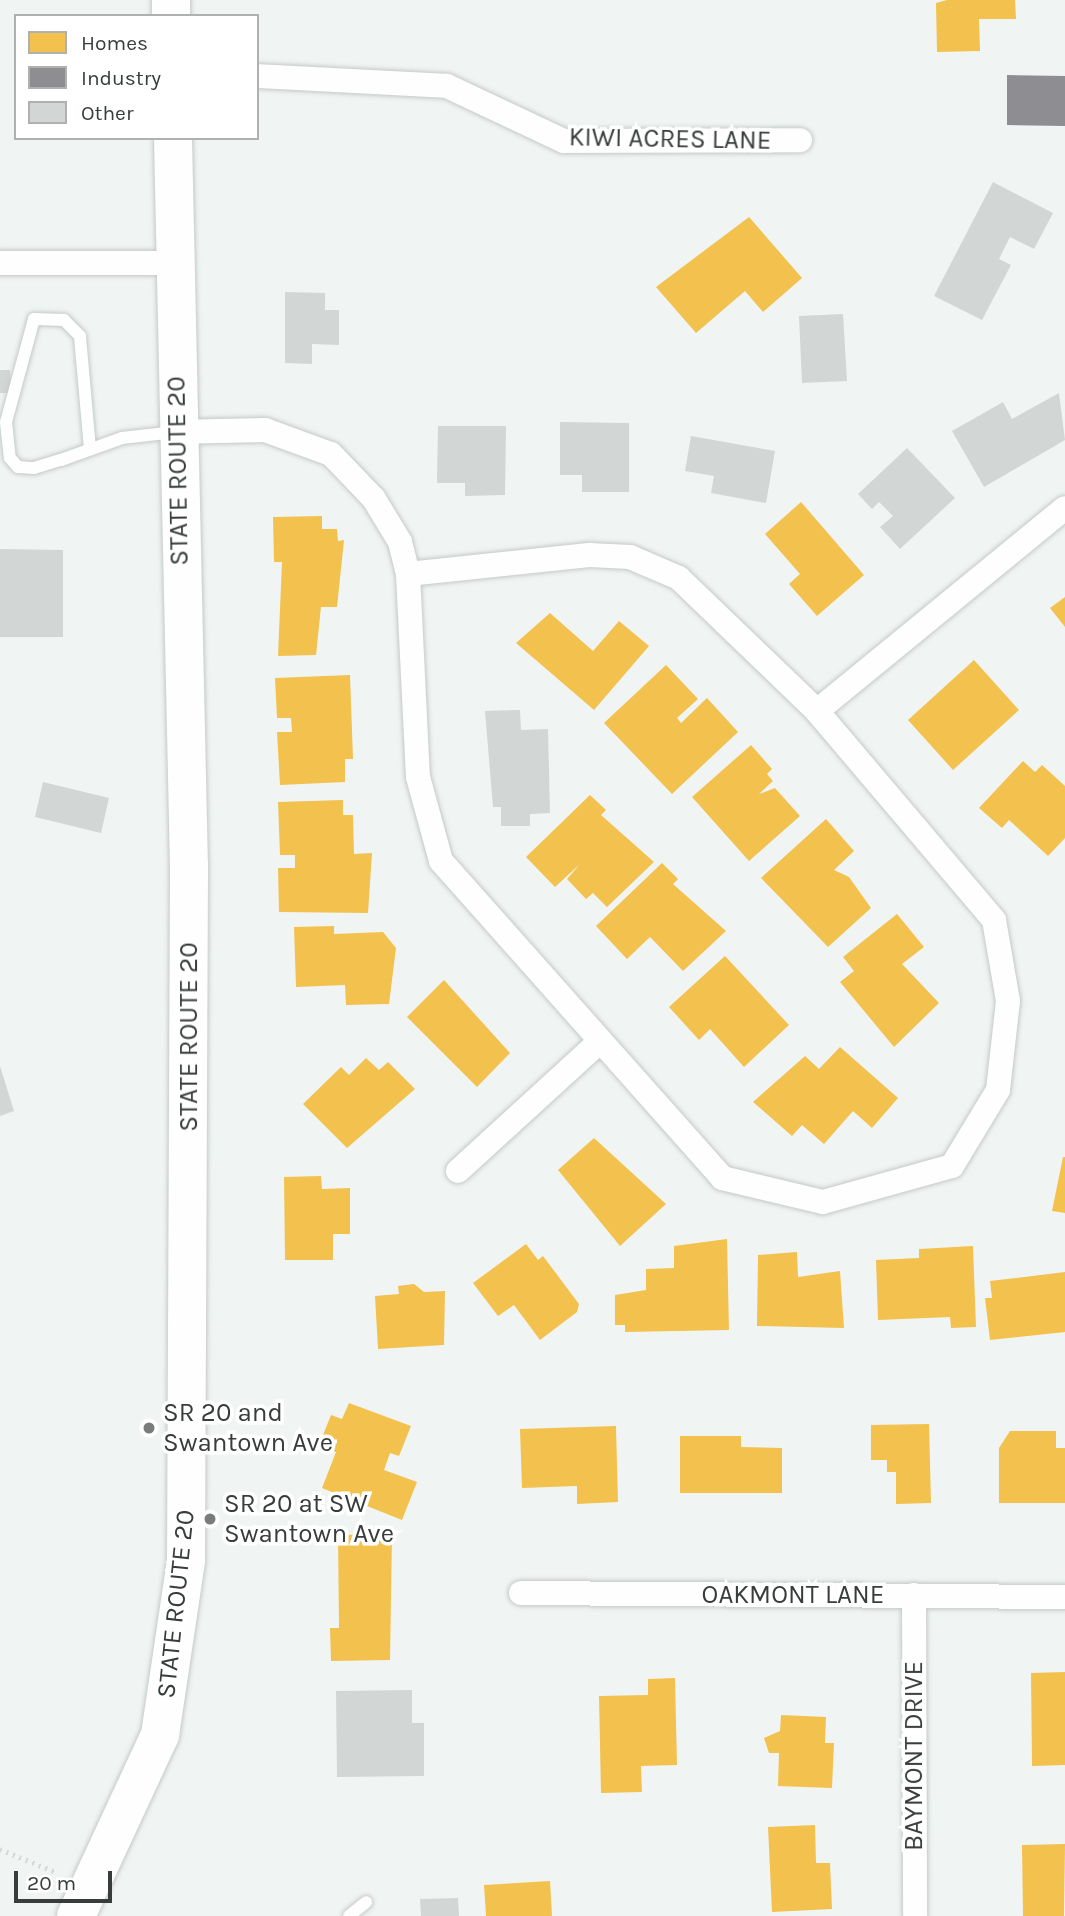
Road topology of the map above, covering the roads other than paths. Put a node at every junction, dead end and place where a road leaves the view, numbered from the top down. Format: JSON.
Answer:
{"nodes":[{"id":1,"x":259,"y":76,"type":"edge"},
{"id":2,"x":173,"y":140,"type":"edge"},
{"id":3,"x":800,"y":140,"type":"dead end"},
{"id":4,"x":0,"y":263,"type":"edge"},
{"id":5,"x":176,"y":263,"type":"junction"},
{"id":6,"x":175,"y":432,"type":"junction"},
{"id":7,"x":90,"y":449,"type":"junction"},
{"id":8,"x":1065,"y":508,"type":"edge"},
{"id":9,"x":408,"y":573,"type":"junction"},
{"id":10,"x":817,"y":710,"type":"junction"},
{"id":11,"x":597,"y":1044,"type":"junction"},
{"id":12,"x":458,"y":1171,"type":"dead end"},
{"id":13,"x":521,"y":1593,"type":"dead end"},
{"id":14,"x":914,"y":1595,"type":"junction"},
{"id":15,"x":1065,"y":1597,"type":"edge"},
{"id":16,"x":85,"y":1902,"type":"edge"},
{"id":17,"x":366,"y":1902,"type":"dead end"},
{"id":18,"x":349,"y":1916,"type":"edge"},
{"id":19,"x":915,"y":1916,"type":"edge"}],
"edges":[{"from":1,"to":3,"type":"street","name":"KIWI ACRES LANE"},
{"from":2,"to":5,"type":"main road","name":"STATE ROUTE 20"},
{"from":4,"to":5,"type":"street"},
{"from":5,"to":6,"type":"main road","name":"STATE ROUTE 20"},
{"from":6,"to":7,"type":"lane"},
{"from":6,"to":9,"type":"street"},
{"from":6,"to":16,"type":"main road","name":"STATE ROUTE 20"},
{"from":7,"to":7,"type":"lane"},
{"from":8,"to":10,"type":"street"},
{"from":9,"to":10,"type":"street"},
{"from":9,"to":11,"type":"street"},
{"from":10,"to":11,"type":"street"},
{"from":11,"to":12,"type":"street"},
{"from":13,"to":14,"type":"street","name":"OAKMONT LANE"},
{"from":14,"to":15,"type":"street","name":"OAKMONT LANE"},
{"from":14,"to":19,"type":"street","name":"BAYMONT DRIVE"},
{"from":17,"to":18,"type":"lane"}]}
